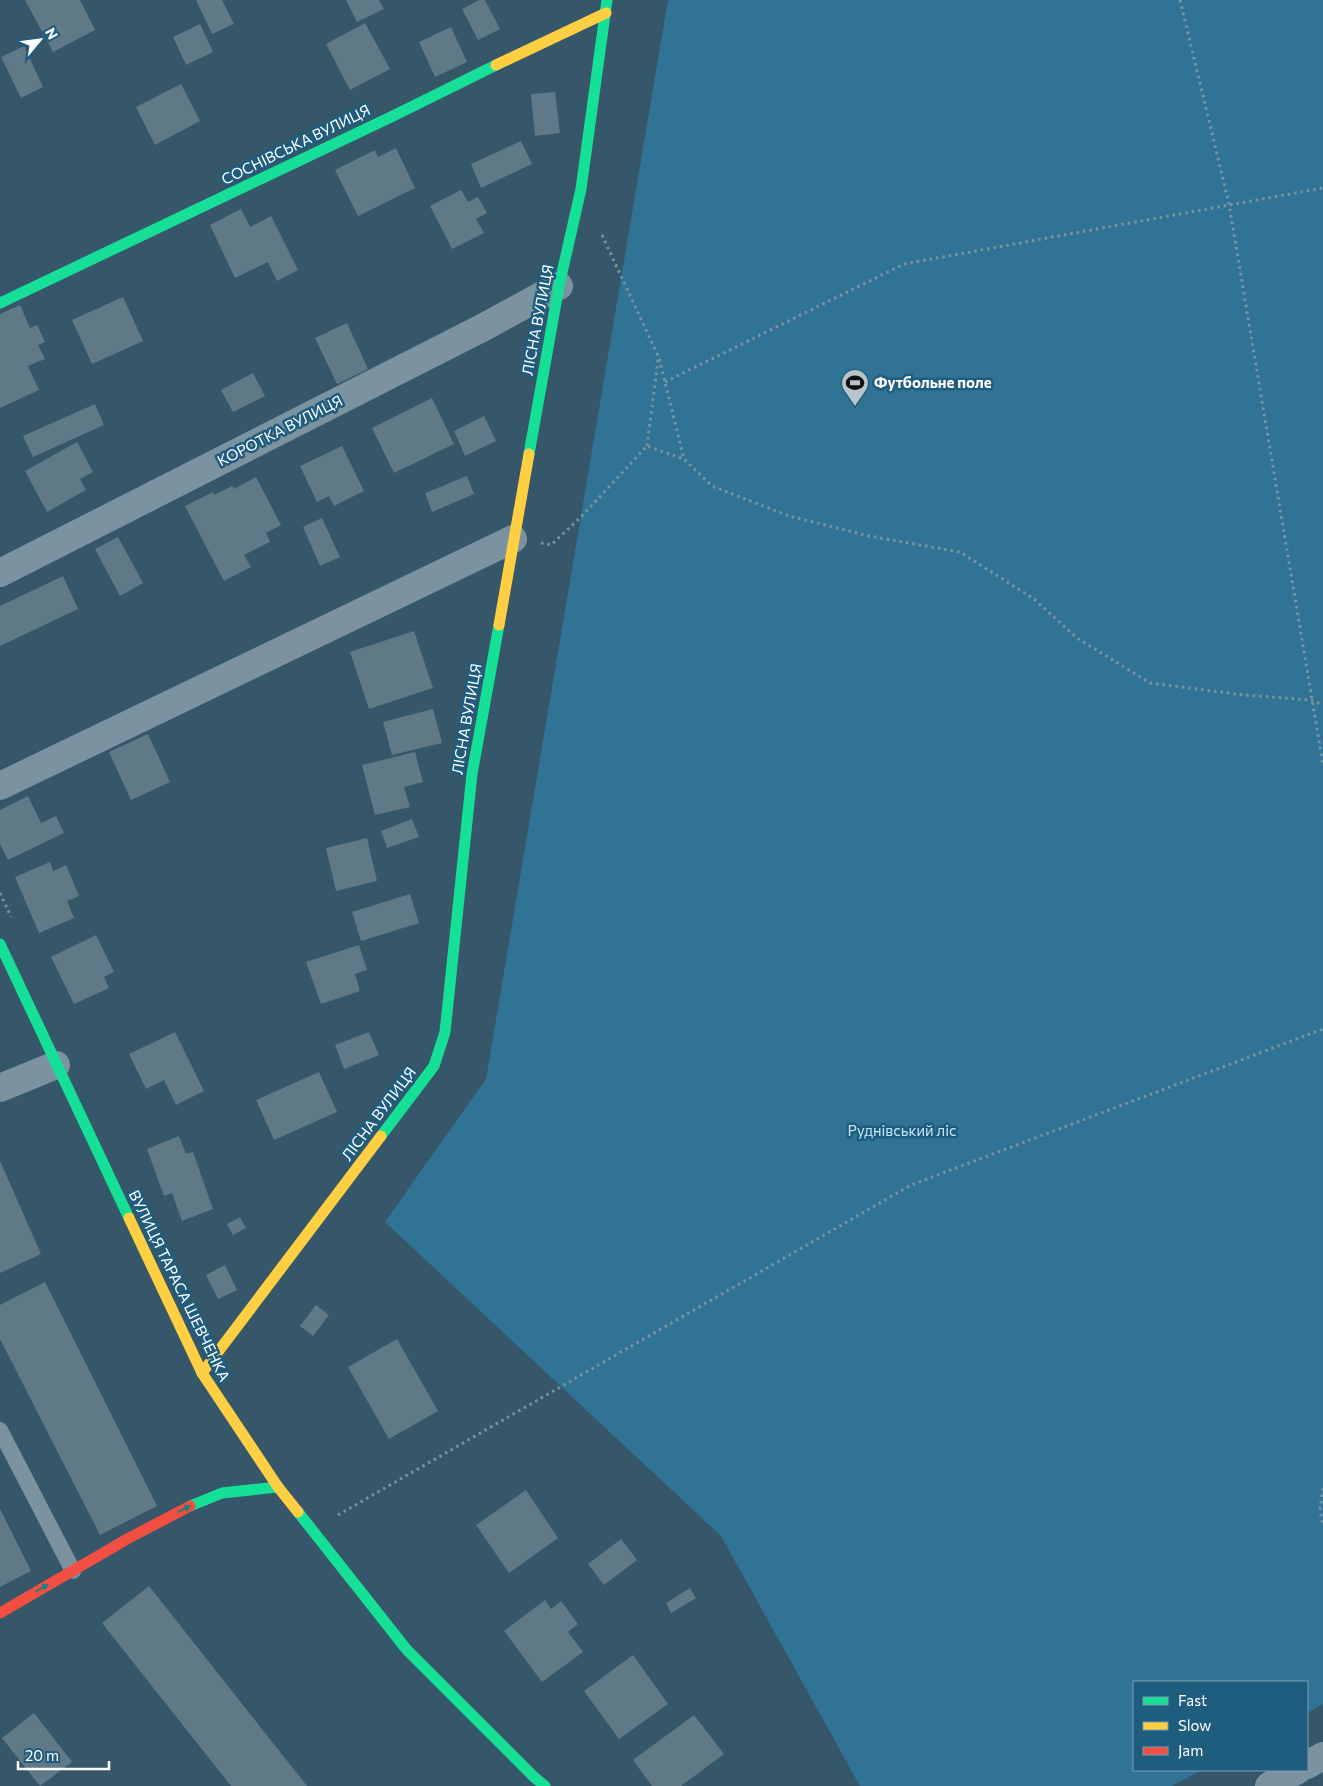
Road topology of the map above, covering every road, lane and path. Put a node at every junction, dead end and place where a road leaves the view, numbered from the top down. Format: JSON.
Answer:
{"nodes":[{"id":1,"x":607,"y":0,"type":"edge"},
{"id":2,"x":1180,"y":0,"type":"edge"},
{"id":3,"x":606,"y":14,"type":"junction"},
{"id":4,"x":1323,"y":188,"type":"edge"},
{"id":5,"x":1229,"y":204,"type":"junction"},
{"id":6,"x":601,"y":233,"type":"dead end"},
{"id":7,"x":559,"y":286,"type":"junction"},
{"id":8,"x":0,"y":303,"type":"edge"},
{"id":9,"x":659,"y":358,"type":"junction"},
{"id":10,"x":665,"y":382,"type":"junction"},
{"id":11,"x":647,"y":446,"type":"junction"},
{"id":12,"x":684,"y":459,"type":"junction"},
{"id":13,"x":513,"y":539,"type":"junction"},
{"id":14,"x":0,"y":573,"type":"edge"},
{"id":15,"x":1311,"y":700,"type":"junction"},
{"id":16,"x":1323,"y":705,"type":"edge"},
{"id":17,"x":1323,"y":765,"type":"edge"},
{"id":18,"x":0,"y":786,"type":"edge"},
{"id":19,"x":0,"y":944,"type":"edge"},
{"id":20,"x":1323,"y":1029,"type":"edge"},
{"id":21,"x":56,"y":1065,"type":"junction"},
{"id":22,"x":0,"y":1088,"type":"edge"},
{"id":23,"x":202,"y":1373,"type":"junction"},
{"id":24,"x":0,"y":1430,"type":"edge"},
{"id":25,"x":278,"y":1487,"type":"junction"},
{"id":26,"x":1323,"y":1488,"type":"edge"},
{"id":27,"x":331,"y":1519,"type":"dead end"},
{"id":28,"x":1323,"y":1525,"type":"edge"},
{"id":29,"x":73,"y":1570,"type":"junction"},
{"id":30,"x":0,"y":1613,"type":"edge"},
{"id":31,"x":1323,"y":1756,"type":"edge"},
{"id":32,"x":1308,"y":1764,"type":"edge"},
{"id":33,"x":1296,"y":1771,"type":"edge"},
{"id":34,"x":535,"y":1783,"type":"edge"},
{"id":35,"x":1269,"y":1786,"type":"edge"}],
"edges":[{"from":1,"to":3,"type":"street","name":"ЛІСНА ВУЛИЦЯ"},
{"from":2,"to":5,"type":"path"},
{"from":3,"to":7,"type":"street","name":"ЛІСНА ВУЛИЦЯ"},
{"from":3,"to":8,"type":"street","name":"СОСНІВСЬКА ВУЛИЦЯ"},
{"from":4,"to":5,"type":"path"},
{"from":5,"to":10,"type":"path"},
{"from":5,"to":15,"type":"path"},
{"from":6,"to":9,"type":"path"},
{"from":7,"to":13,"type":"street","name":"ЛІСНА ВУЛИЦЯ"},
{"from":7,"to":14,"type":"street","name":"КОРОТКА ВУЛИЦЯ"},
{"from":9,"to":10,"type":"path"},
{"from":9,"to":11,"type":"path"},
{"from":10,"to":12,"type":"path"},
{"from":11,"to":12,"type":"path"},
{"from":11,"to":13,"type":"path"},
{"from":12,"to":15,"type":"path"},
{"from":13,"to":18,"type":"street"},
{"from":13,"to":23,"type":"street","name":"ЛІСНА ВУЛИЦЯ"},
{"from":15,"to":16,"type":"path"},
{"from":15,"to":17,"type":"path"},
{"from":19,"to":21,"type":"street","name":"ВУЛИЦЯ ТАРАСА ШЕВЧЕНКА"},
{"from":20,"to":27,"type":"path"},
{"from":21,"to":22,"type":"street"},
{"from":21,"to":23,"type":"street","name":"ВУЛИЦЯ ТАРАСА ШЕВЧЕНКА"},
{"from":23,"to":25,"type":"street","name":"ВУЛИЦЯ ТАРАСА ШЕВЧЕНКА"},
{"from":24,"to":29,"type":"lane"},
{"from":29,"to":25,"type":"street","one_way":true},
{"from":25,"to":34,"type":"street","name":"ВУЛИЦЯ ТАРАСА ШЕВЧЕНКА"},
{"from":26,"to":28,"type":"path"},
{"from":30,"to":29,"type":"street","one_way":true},
{"from":31,"to":32,"type":"street"},
{"from":33,"to":35,"type":"street"}]}
